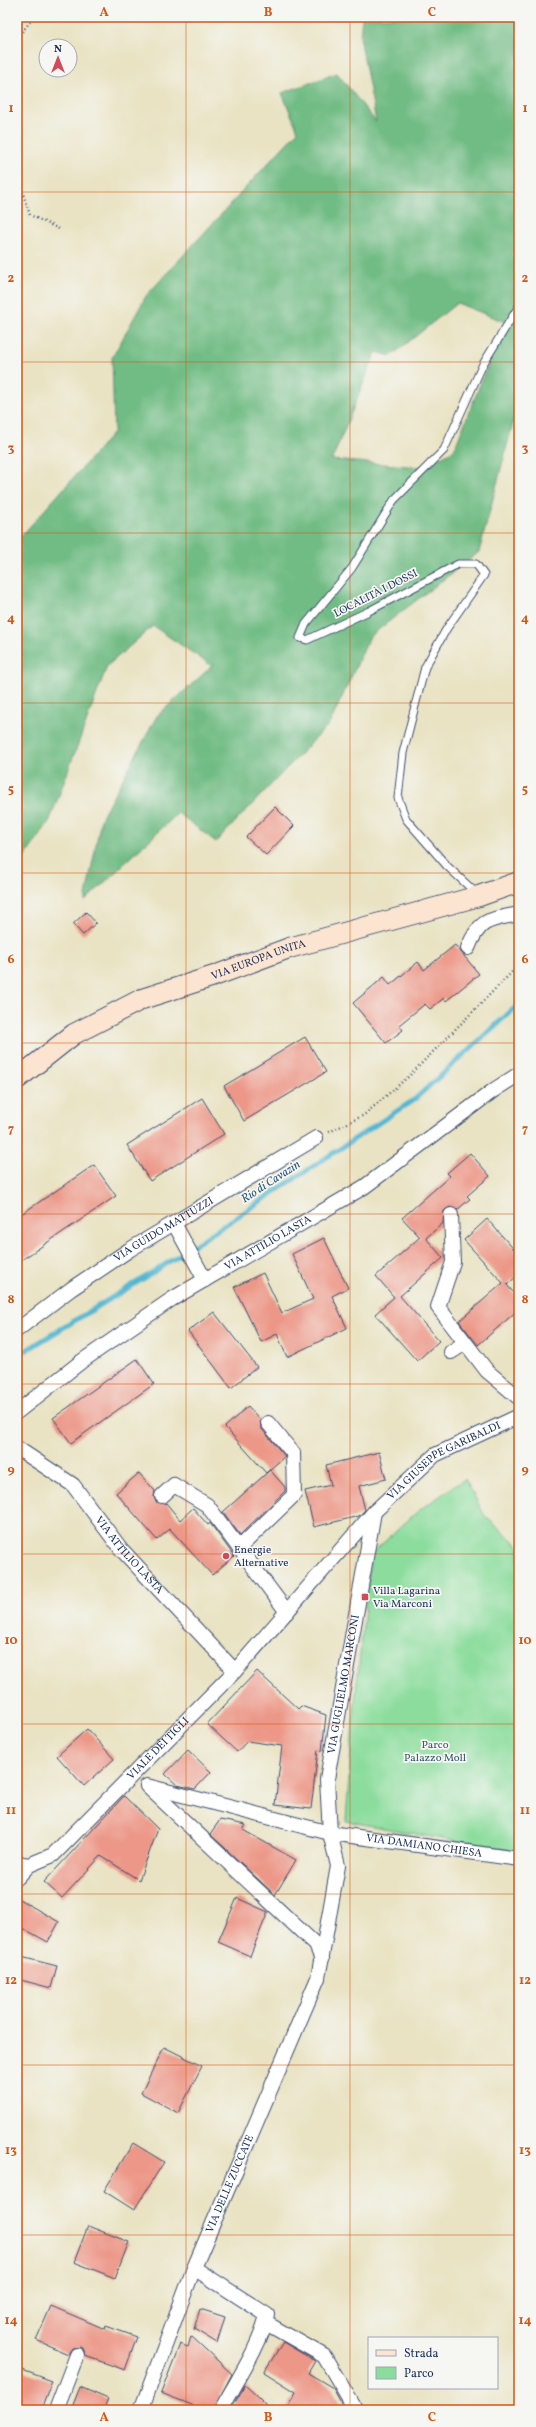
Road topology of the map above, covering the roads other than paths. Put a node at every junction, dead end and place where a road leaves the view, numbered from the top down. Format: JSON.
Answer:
{"nodes":[{"id":1,"x":519,"y":306,"type":"edge"},
{"id":2,"x":519,"y":882,"type":"edge"},
{"id":3,"x":478,"y":896,"type":"junction"},
{"id":4,"x":519,"y":914,"type":"edge"},
{"id":5,"x":468,"y":948,"type":"dead end"},
{"id":6,"x":519,"y":1074,"type":"edge"},
{"id":7,"x":17,"y":1080,"type":"edge"},
{"id":8,"x":316,"y":1138,"type":"road end"},
{"id":9,"x":451,"y":1214,"type":"dead end"},
{"id":10,"x":175,"y":1225,"type":"junction"},
{"id":11,"x":205,"y":1280,"type":"junction"},
{"id":12,"x":17,"y":1330,"type":"edge"},
{"id":13,"x":465,"y":1343,"type":"junction"},
{"id":14,"x":451,"y":1352,"type":"dead end"},
{"id":15,"x":519,"y":1398,"type":"edge"},
{"id":16,"x":17,"y":1412,"type":"edge"},
{"id":17,"x":519,"y":1416,"type":"edge"},
{"id":18,"x":268,"y":1423,"type":"dead end"},
{"id":19,"x":17,"y":1448,"type":"edge"},
{"id":20,"x":162,"y":1496,"type":"dead end"},
{"id":21,"x":374,"y":1512,"type":"junction"},
{"id":22,"x":240,"y":1548,"type":"junction"},
{"id":23,"x":288,"y":1612,"type":"junction"},
{"id":24,"x":235,"y":1671,"type":"junction"},
{"id":25,"x":134,"y":1774,"type":"junction"},
{"id":26,"x":147,"y":1786,"type":"junction"},
{"id":27,"x":330,"y":1833,"type":"junction"},
{"id":28,"x":519,"y":1858,"type":"edge"},
{"id":29,"x":23,"y":1864,"type":"edge"},
{"id":30,"x":17,"y":1878,"type":"edge"},
{"id":31,"x":322,"y":1959,"type":"junction"},
{"id":32,"x":194,"y":2268,"type":"junction"},
{"id":33,"x":266,"y":2323,"type":"junction"},
{"id":34,"x":77,"y":2355,"type":"dead end"},
{"id":35,"x":56,"y":2410,"type":"edge"},
{"id":36,"x":141,"y":2410,"type":"edge"},
{"id":37,"x":221,"y":2410,"type":"edge"},
{"id":38,"x":356,"y":2410,"type":"edge"}],
"edges":[{"from":1,"to":3,"type":"lane","name":"LOCALITÀ I DOSSI"},
{"from":2,"to":3,"type":"main road","name":"VIA EUROPA UNITA"},
{"from":3,"to":7,"type":"main road","name":"VIA EUROPA UNITA"},
{"from":4,"to":5,"type":"street"},
{"from":6,"to":11,"type":"street","name":"VIA ATTILIO LASTA"},
{"from":8,"to":10,"type":"street","name":"VIA GUIDO MATTUZZI"},
{"from":9,"to":13,"type":"street"},
{"from":10,"to":11,"type":"street"},
{"from":10,"to":12,"type":"street","name":"VIA GUIDO MATTUZZI"},
{"from":11,"to":16,"type":"street","name":"VIA ATTILIO LASTA"},
{"from":13,"to":14,"type":"street"},
{"from":13,"to":15,"type":"street"},
{"from":17,"to":21,"type":"street","name":"VIA GIUSEPPE GARIBALDI"},
{"from":18,"to":22,"type":"street"},
{"from":19,"to":24,"type":"street","name":"VIA ATTILIO LASTA"},
{"from":20,"to":22,"type":"street"},
{"from":21,"to":23,"type":"street","name":"VIALE DEI TIGLI"},
{"from":21,"to":27,"type":"street","name":"VIA GUGLIELMO MARCONI"},
{"from":22,"to":23,"type":"street"},
{"from":23,"to":24,"type":"street","name":"VIALE DEI TIGLI"},
{"from":24,"to":25,"type":"street","name":"VIALE DEI TIGLI"},
{"from":25,"to":26,"type":"street"},
{"from":25,"to":29,"type":"street","name":"VIALE DEI TIGLI"},
{"from":26,"to":27,"type":"street"},
{"from":26,"to":31,"type":"street"},
{"from":27,"to":28,"type":"street","name":"VIA DAMIANO CHIESA"},
{"from":27,"to":31,"type":"street","name":"VIA GUGLIELMO MARCONI"},
{"from":29,"to":30,"type":"street"},
{"from":31,"to":32,"type":"street","name":"VIA DELLE ZUCCATE"},
{"from":32,"to":33,"type":"street"},
{"from":32,"to":36,"type":"street","name":"VIA DELLE ZUCCATE"},
{"from":33,"to":37,"type":"street"},
{"from":33,"to":38,"type":"street"},
{"from":34,"to":35,"type":"street"}]}
